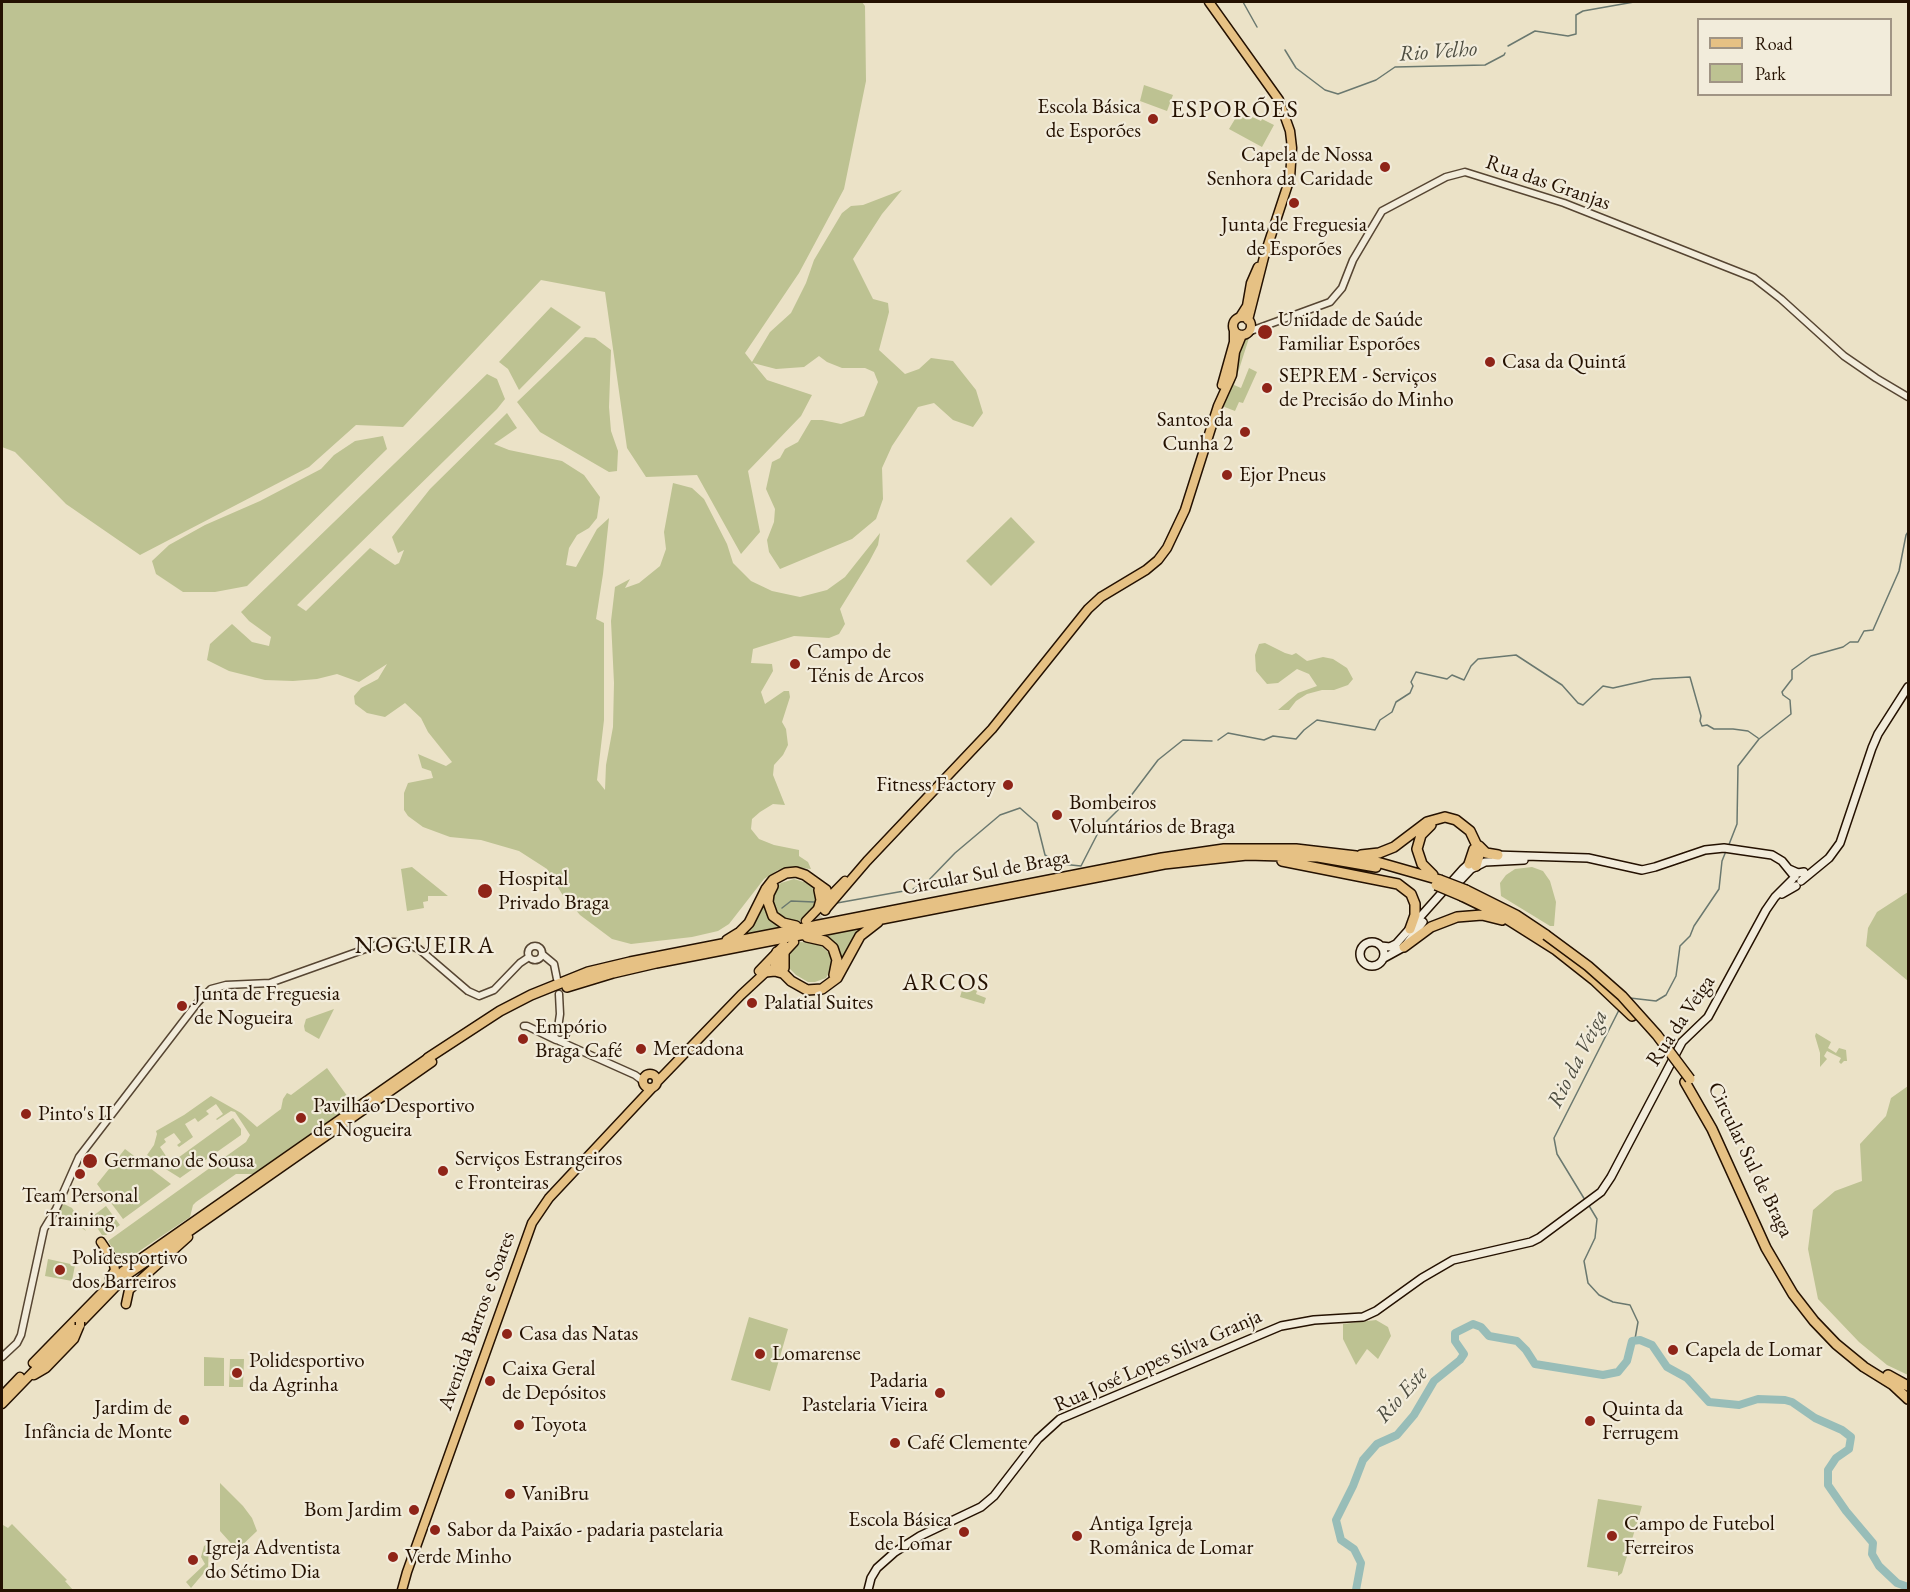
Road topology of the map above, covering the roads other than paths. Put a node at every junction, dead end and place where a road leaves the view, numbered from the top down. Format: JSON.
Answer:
{"nodes":[{"id":1,"x":1209,"y":2,"type":"edge"},
{"id":2,"x":1246,"y":320,"type":"junction"},
{"id":3,"x":1267,"y":325,"type":"junction"},
{"id":4,"x":1242,"y":332,"type":"junction"},
{"id":5,"x":1908,"y":397,"type":"edge"},
{"id":6,"x":1908,"y":687,"type":"edge"},
{"id":7,"x":1475,"y":847,"type":"junction"},
{"id":8,"x":1208,"y":854,"type":"junction"},
{"id":9,"x":1498,"y":855,"type":"junction"},
{"id":10,"x":1356,"y":856,"type":"junction"},
{"id":11,"x":1563,"y":858,"type":"junction"},
{"id":12,"x":1477,"y":863,"type":"junction"},
{"id":13,"x":1815,"y":868,"type":"junction"},
{"id":14,"x":1788,"y":871,"type":"junction"},
{"id":15,"x":1804,"y":872,"type":"junction"},
{"id":16,"x":1795,"y":880,"type":"junction"},
{"id":17,"x":1438,"y":883,"type":"junction"},
{"id":18,"x":1785,"y":886,"type":"junction"},
{"id":19,"x":821,"y":888,"type":"junction"},
{"id":20,"x":1464,"y":893,"type":"junction"},
{"id":21,"x":834,"y":894,"type":"junction"},
{"id":22,"x":1772,"y":901,"type":"junction"},
{"id":23,"x":822,"y":909,"type":"junction"},
{"id":24,"x":895,"y":913,"type":"junction"},
{"id":25,"x":884,"y":919,"type":"junction"},
{"id":26,"x":1513,"y":922,"type":"junction"},
{"id":27,"x":804,"y":924,"type":"junction"},
{"id":28,"x":1410,"y":929,"type":"junction"},
{"id":29,"x":1544,"y":938,"type":"junction"},
{"id":30,"x":794,"y":939,"type":"junction"},
{"id":31,"x":719,"y":944,"type":"junction"},
{"id":32,"x":1381,"y":946,"type":"junction"},
{"id":33,"x":1404,"y":947,"type":"junction"},
{"id":34,"x":782,"y":950,"type":"junction"},
{"id":35,"x":542,"y":954,"type":"junction"},
{"id":36,"x":529,"y":957,"type":"junction"},
{"id":37,"x":1383,"y":958,"type":"junction"},
{"id":38,"x":769,"y":965,"type":"junction"},
{"id":39,"x":783,"y":970,"type":"junction"},
{"id":40,"x":557,"y":979,"type":"dead end"},
{"id":41,"x":559,"y":994,"type":"dead end"},
{"id":42,"x":524,"y":1026,"type":"dead end"},
{"id":43,"x":561,"y":1031,"type":"junction"},
{"id":44,"x":541,"y":1032,"type":"junction"},
{"id":45,"x":558,"y":1040,"type":"junction"},
{"id":46,"x":578,"y":1050,"type":"junction"},
{"id":47,"x":430,"y":1060,"type":"junction"},
{"id":48,"x":1687,"y":1080,"type":"junction"},
{"id":49,"x":647,"y":1081,"type":"junction"},
{"id":50,"x":1601,"y":1192,"type":"joint"},
{"id":51,"x":201,"y":1224,"type":"junction"},
{"id":52,"x":101,"y":1242,"type":"dead end"},
{"id":53,"x":160,"y":1244,"type":"junction"},
{"id":54,"x":114,"y":1260,"type":"junction"},
{"id":55,"x":95,"y":1299,"type":"junction"},
{"id":56,"x":126,"y":1304,"type":"dead end"},
{"id":57,"x":80,"y":1323,"type":"dead end"},
{"id":58,"x":2,"y":1357,"type":"edge"},
{"id":59,"x":28,"y":1377,"type":"junction"},
{"id":60,"x":1893,"y":1385,"type":"junction"},
{"id":61,"x":1908,"y":1386,"type":"edge"},
{"id":62,"x":1908,"y":1392,"type":"edge"},
{"id":63,"x":2,"y":1396,"type":"edge"},
{"id":64,"x":1908,"y":1399,"type":"edge"},
{"id":65,"x":2,"y":1404,"type":"edge"},
{"id":66,"x":402,"y":1590,"type":"edge"},
{"id":67,"x":868,"y":1590,"type":"edge"}],
"edges":[{"from":1,"to":2,"type":"main road"},
{"from":2,"to":3,"type":"street"},
{"from":2,"to":4,"type":"main road"},
{"from":2,"to":4,"type":"main road"},
{"from":3,"to":4,"type":"street","name":"Rua das Granjas"},
{"from":3,"to":5,"type":"street","name":"Rua das Granjas"},
{"from":4,"to":21,"type":"main road"},
{"from":6,"to":13,"type":"main road"},
{"from":7,"to":9,"type":"highway"},
{"from":7,"to":10,"type":"highway"},
{"from":7,"to":12,"type":"highway"},
{"from":7,"to":17,"type":"highway"},
{"from":8,"to":10,"type":"highway","name":"Circular Sul de Braga"},
{"from":8,"to":17,"type":"highway","name":"Circular Sul de Braga"},
{"from":8,"to":24,"type":"highway","name":"Circular Sul de Braga"},
{"from":8,"to":28,"type":"highway"},
{"from":9,"to":11,"type":"main road"},
{"from":9,"to":12,"type":"main road"},
{"from":10,"to":17,"type":"highway","name":"Circular Sul de Braga"},
{"from":11,"to":12,"type":"main road"},
{"from":11,"to":14,"type":"main road"},
{"from":12,"to":28,"type":"main road"},
{"from":12,"to":33,"type":"main road"},
{"from":13,"to":15,"type":"main road"},
{"from":13,"to":16,"type":"main road"},
{"from":14,"to":15,"type":"main road"},
{"from":14,"to":16,"type":"main road"},
{"from":14,"to":18,"type":"main road"},
{"from":15,"to":16,"type":"main road"},
{"from":16,"to":18,"type":"main road","name":"Rua da Veiga"},
{"from":16,"to":22,"type":"main road","name":"Rua da Veiga"},
{"from":17,"to":20,"type":"highway","name":"Circular Sul de Braga","bridge":true},
{"from":18,"to":22,"type":"main road","name":"Rua da Veiga"},
{"from":19,"to":21,"type":"highway"},
{"from":19,"to":23,"type":"highway"},
{"from":19,"to":27,"type":"highway"},
{"from":19,"to":31,"type":"highway"},
{"from":20,"to":26,"type":"highway","name":"Circular Sul de Braga"},
{"from":20,"to":29,"type":"highway","name":"Circular Sul de Braga"},
{"from":21,"to":23,"type":"highway"},
{"from":22,"to":50,"type":"main road","name":"Rua da Veiga"},
{"from":23,"to":27,"type":"main road"},
{"from":24,"to":25,"type":"highway","name":"Circular Sul de Braga"},
{"from":24,"to":27,"type":"highway","name":"Circular Sul de Braga"},
{"from":25,"to":30,"type":"highway","name":"Circular Sul de Braga"},
{"from":25,"to":39,"type":"highway"},
{"from":26,"to":29,"type":"highway","name":"Circular Sul de Braga"},
{"from":26,"to":33,"type":"highway"},
{"from":27,"to":31,"type":"highway","name":"Circular Sul de Braga"},
{"from":28,"to":32,"type":"main road"},
{"from":29,"to":48,"type":"highway","name":"Circular Sul de Braga","bridge":true},
{"from":30,"to":34,"type":"main road"},
{"from":30,"to":39,"type":"highway"},
{"from":30,"to":47,"type":"highway","name":"Circular Sul de Braga"},
{"from":31,"to":47,"type":"highway","name":"Circular Sul de Braga"},
{"from":32,"to":37,"type":"main road"},
{"from":32,"to":37,"type":"main road"},
{"from":33,"to":37,"type":"main road"},
{"from":34,"to":38,"type":"highway"},
{"from":34,"to":39,"type":"highway"},
{"from":35,"to":36,"type":"street"},
{"from":35,"to":36,"type":"street"},
{"from":35,"to":40,"type":"street"},
{"from":36,"to":58,"type":"street"},
{"from":38,"to":39,"type":"highway"},
{"from":38,"to":39,"type":"highway"},
{"from":38,"to":49,"type":"main road"},
{"from":41,"to":43,"type":"street"},
{"from":42,"to":44,"type":"street"},
{"from":43,"to":44,"type":"street"},
{"from":43,"to":45,"type":"street"},
{"from":43,"to":45,"type":"street"},
{"from":43,"to":46,"type":"street"},
{"from":44,"to":45,"type":"street"},
{"from":45,"to":46,"type":"street"},
{"from":46,"to":49,"type":"street"},
{"from":47,"to":51,"type":"main road"},
{"from":47,"to":53,"type":"main road"},
{"from":48,"to":60,"type":"highway","name":"Circular Sul de Braga"},
{"from":48,"to":61,"type":"highway","name":"Circular Sul de Braga"},
{"from":49,"to":66,"type":"main road","name":"Avenida Barros e Soares"},
{"from":50,"to":67,"type":"main road","name":"Rua José Lopes Silva Granja"},
{"from":51,"to":56,"type":"main road"},
{"from":51,"to":59,"type":"main road"},
{"from":52,"to":54,"type":"main road"},
{"from":53,"to":54,"type":"main road"},
{"from":53,"to":55,"type":"main road"},
{"from":54,"to":55,"type":"main road"},
{"from":55,"to":63,"type":"main road"},
{"from":57,"to":59,"type":"main road"},
{"from":59,"to":65,"type":"main road"},
{"from":60,"to":62,"type":"highway"},
{"from":60,"to":64,"type":"highway"}]}
